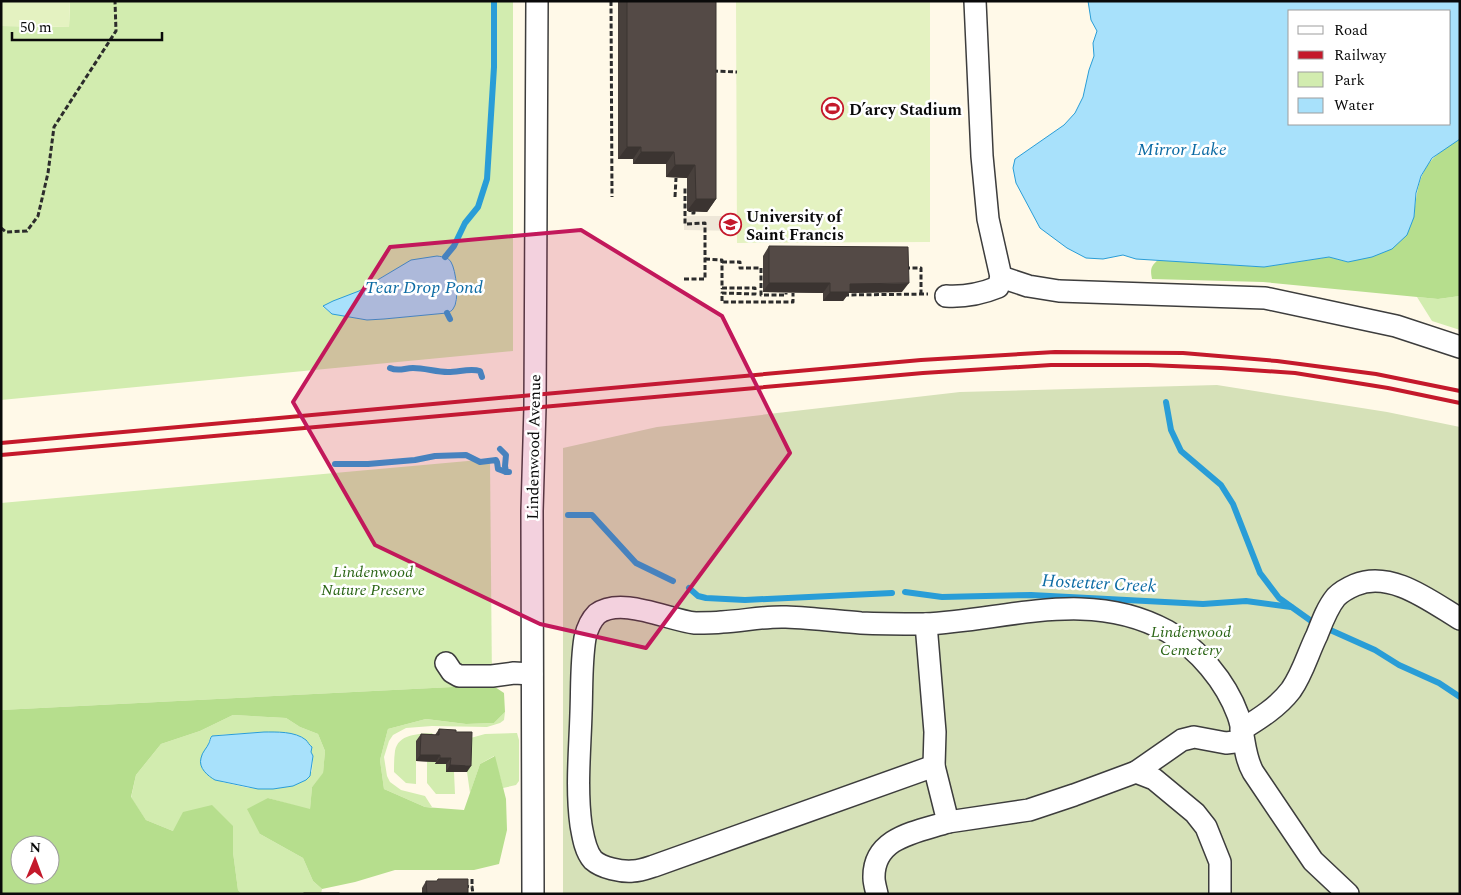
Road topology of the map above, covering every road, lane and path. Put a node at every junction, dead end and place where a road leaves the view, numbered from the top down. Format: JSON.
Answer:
{"nodes":[{"id":1,"x":115,"y":1,"type":"edge"},
{"id":2,"x":537,"y":1,"type":"edge"},
{"id":3,"x":611,"y":1,"type":"edge"},
{"id":4,"x":975,"y":1,"type":"edge"},
{"id":5,"x":705,"y":72,"type":"edge"},
{"id":6,"x":736,"y":72,"type":"dead end"},
{"id":7,"x":676,"y":178,"type":"edge"},
{"id":8,"x":676,"y":188,"type":"junction"},
{"id":9,"x":685,"y":188,"type":"junction"},
{"id":10,"x":612,"y":197,"type":"dead end"},
{"id":11,"x":676,"y":197,"type":"dead end"},
{"id":12,"x":694,"y":203,"type":"edge"},
{"id":13,"x":1,"y":228,"type":"edge"},
{"id":14,"x":705,"y":259,"type":"junction"},
{"id":15,"x":722,"y":262,"type":"junction"},
{"id":16,"x":905,"y":268,"type":"edge"},
{"id":17,"x":1001,"y":277,"type":"junction"},
{"id":18,"x":684,"y":279,"type":"dead end"},
{"id":19,"x":786,"y":293,"type":"edge"},
{"id":20,"x":793,"y":293,"type":"edge"},
{"id":21,"x":844,"y":295,"type":"edge"},
{"id":22,"x":946,"y":296,"type":"dead end"},
{"id":23,"x":1460,"y":347,"type":"edge"},
{"id":24,"x":1460,"y":619,"type":"edge"},
{"id":25,"x":926,"y":624,"type":"junction"},
{"id":26,"x":446,"y":663,"type":"dead end"},
{"id":27,"x":532,"y":674,"type":"junction"},
{"id":28,"x":1242,"y":736,"type":"junction"},
{"id":29,"x":934,"y":766,"type":"junction"},
{"id":30,"x":1136,"y":772,"type":"junction"},
{"id":31,"x":948,"y":822,"type":"junction"},
{"id":32,"x":472,"y":879,"type":"dead end"},
{"id":33,"x":463,"y":886,"type":"edge"},
{"id":34,"x":472,"y":886,"type":"junction"},
{"id":35,"x":473,"y":894,"type":"edge"},
{"id":36,"x":533,"y":894,"type":"edge"},
{"id":37,"x":877,"y":894,"type":"edge"},
{"id":38,"x":1220,"y":894,"type":"edge"},
{"id":39,"x":1348,"y":894,"type":"edge"}],
"edges":[{"from":1,"to":13,"type":"path"},
{"from":2,"to":27,"type":"street","name":"Lindenwood Avenue"},
{"from":3,"to":10,"type":"path"},
{"from":4,"to":17,"type":"street"},
{"from":5,"to":6,"type":"path"},
{"from":7,"to":8,"type":"path"},
{"from":8,"to":9,"type":"path"},
{"from":8,"to":11,"type":"path"},
{"from":9,"to":12,"type":"path"},
{"from":9,"to":14,"type":"path"},
{"from":14,"to":15,"type":"path"},
{"from":14,"to":18,"type":"path"},
{"from":15,"to":19,"type":"path"},
{"from":15,"to":20,"type":"path"},
{"from":16,"to":21,"type":"path"},
{"from":17,"to":22,"type":"street"},
{"from":17,"to":23,"type":"street"},
{"from":24,"to":28,"type":"street"},
{"from":25,"to":28,"type":"street"},
{"from":25,"to":29,"type":"street"},
{"from":25,"to":29,"type":"street"},
{"from":26,"to":27,"type":"street"},
{"from":27,"to":36,"type":"street","name":"Lindenwood Avenue"},
{"from":28,"to":30,"type":"street"},
{"from":28,"to":39,"type":"street"},
{"from":29,"to":31,"type":"street"},
{"from":30,"to":31,"type":"street"},
{"from":30,"to":38,"type":"street"},
{"from":31,"to":37,"type":"street"},
{"from":32,"to":34,"type":"path"},
{"from":33,"to":34,"type":"path"},
{"from":34,"to":35,"type":"path"}]}
